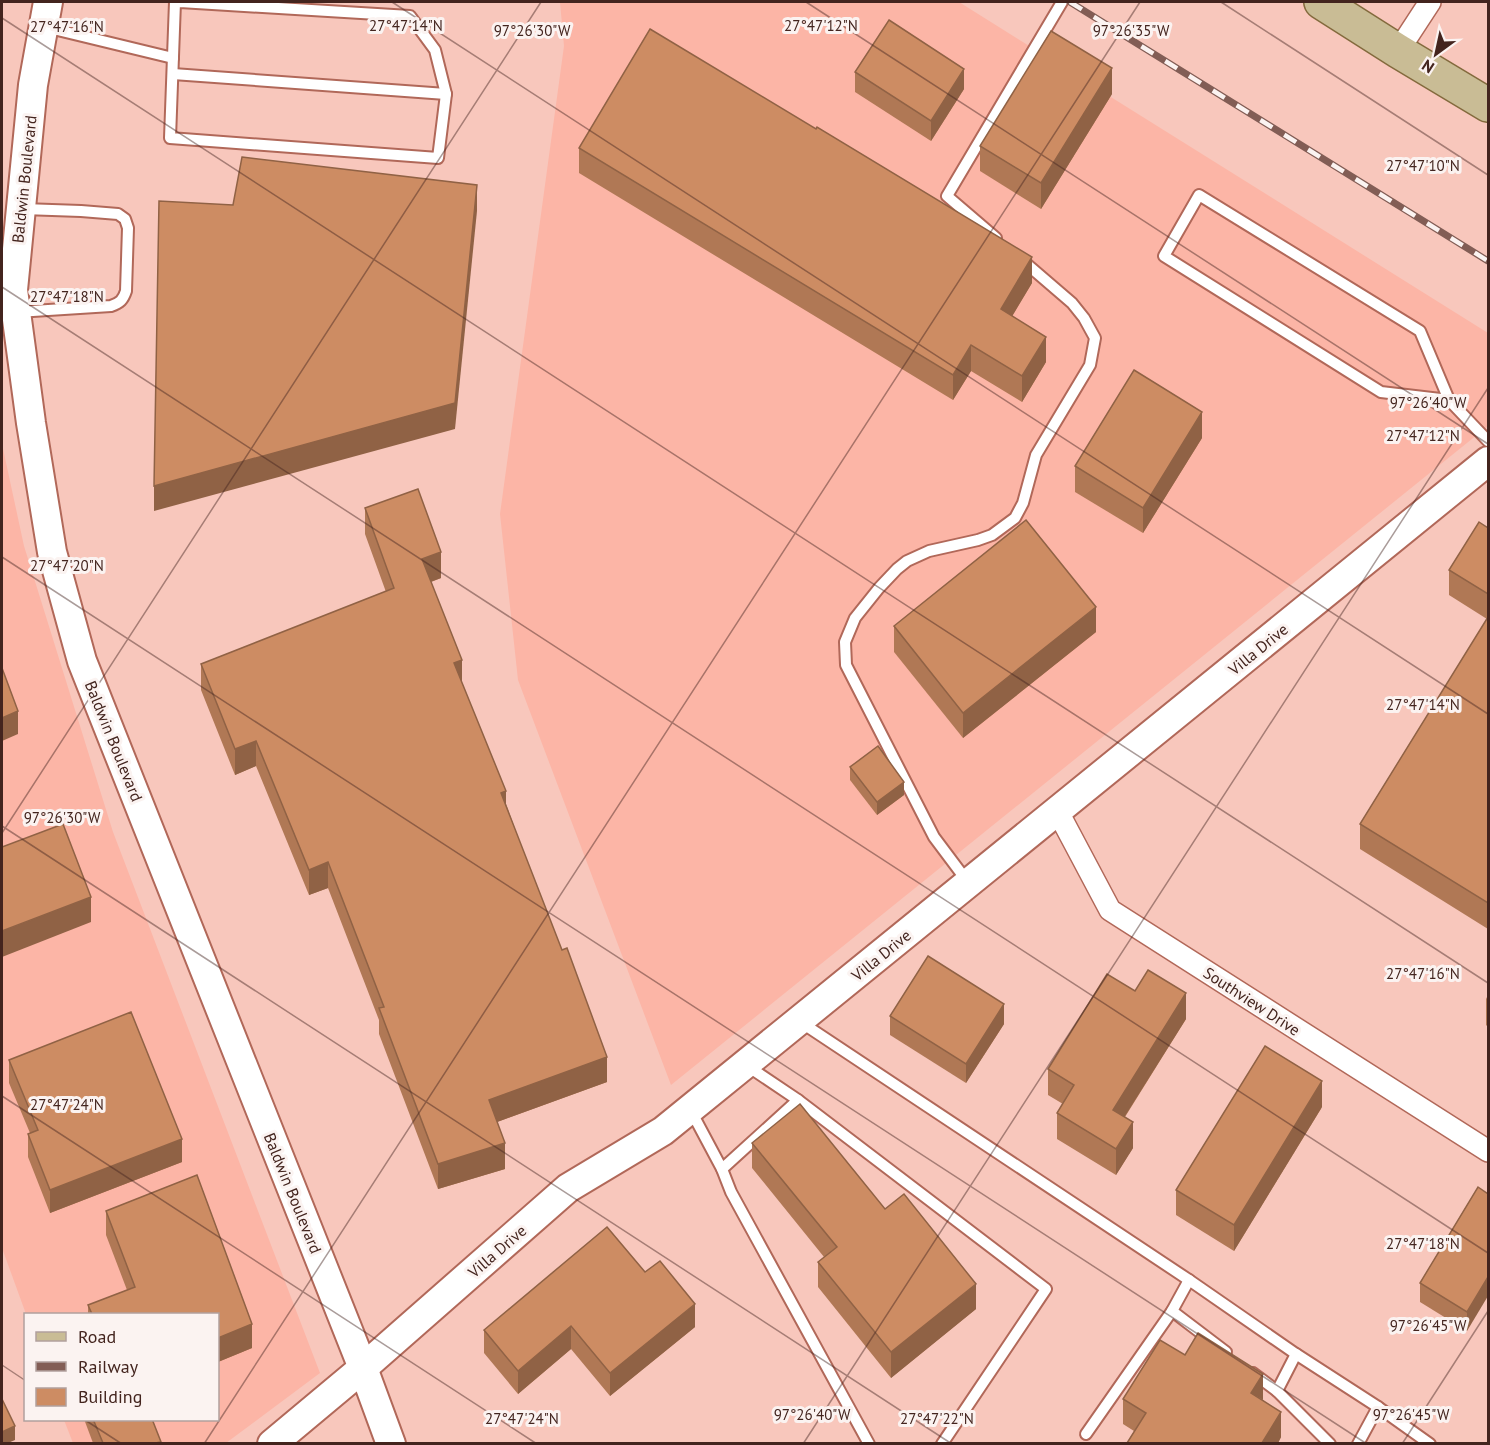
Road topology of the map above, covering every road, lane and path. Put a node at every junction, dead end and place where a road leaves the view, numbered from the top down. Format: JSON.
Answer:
{"nodes":[{"id":1,"x":175,"y":2,"type":"edge"},
{"id":2,"x":180,"y":2,"type":"edge"},
{"id":3,"x":1062,"y":2,"type":"edge"},
{"id":4,"x":1321,"y":2,"type":"edge"},
{"id":5,"x":1430,"y":2,"type":"edge"},
{"id":6,"x":46,"y":14,"type":"edge"},
{"id":7,"x":1398,"y":51,"type":"junction"},
{"id":8,"x":173,"y":58,"type":"junction"},
{"id":9,"x":173,"y":74,"type":"junction"},
{"id":10,"x":446,"y":94,"type":"junction"},
{"id":11,"x":1488,"y":105,"type":"edge"},
{"id":12,"x":20,"y":209,"type":"junction"},
{"id":13,"x":1001,"y":242,"type":"edge"},
{"id":14,"x":1010,"y":249,"type":"edge"},
{"id":15,"x":10,"y":296,"type":"edge"},
{"id":16,"x":1449,"y":400,"type":"junction"},
{"id":17,"x":1488,"y":441,"type":"edge"},
{"id":18,"x":1488,"y":461,"type":"edge"},
{"id":19,"x":1058,"y":812,"type":"junction"},
{"id":20,"x":969,"y":884,"type":"junction"},
{"id":21,"x":799,"y":1021,"type":"junction"},
{"id":22,"x":745,"y":1065,"type":"junction"},
{"id":23,"x":798,"y":1100,"type":"junction"},
{"id":24,"x":690,"y":1109,"type":"junction"},
{"id":25,"x":1488,"y":1151,"type":"edge"},
{"id":26,"x":722,"y":1169,"type":"junction"},
{"id":27,"x":1189,"y":1280,"type":"junction"},
{"id":28,"x":1172,"y":1311,"type":"junction"},
{"id":29,"x":1296,"y":1354,"type":"junction"},
{"id":30,"x":363,"y":1368,"type":"junction"},
{"id":31,"x":1277,"y":1391,"type":"junction"},
{"id":32,"x":1378,"y":1407,"type":"junction"},
{"id":33,"x":1086,"y":1434,"type":"dead end"},
{"id":34,"x":272,"y":1443,"type":"edge"},
{"id":35,"x":391,"y":1443,"type":"edge"},
{"id":36,"x":869,"y":1443,"type":"edge"},
{"id":37,"x":942,"y":1443,"type":"edge"},
{"id":38,"x":1330,"y":1443,"type":"edge"},
{"id":39,"x":1358,"y":1443,"type":"edge"},
{"id":40,"x":1430,"y":1443,"type":"edge"}],
"edges":[{"from":1,"to":8,"type":"lane"},
{"from":2,"to":10,"type":"lane"},
{"from":3,"to":13,"type":"lane"},
{"from":4,"to":7,"type":"main road"},
{"from":5,"to":7,"type":"street"},
{"from":6,"to":8,"type":"lane"},
{"from":6,"to":12,"type":"street","name":"Baldwin Boulevard"},
{"from":7,"to":11,"type":"main road"},
{"from":8,"to":9,"type":"lane"},
{"from":9,"to":10,"type":"lane"},
{"from":9,"to":10,"type":"lane"},
{"from":12,"to":15,"type":"street","name":"Baldwin Boulevard"},
{"from":12,"to":15,"type":"lane"},
{"from":14,"to":20,"type":"lane"},
{"from":15,"to":30,"type":"street","name":"Baldwin Boulevard"},
{"from":16,"to":16,"type":"lane"},
{"from":16,"to":17,"type":"lane"},
{"from":18,"to":19,"type":"street","name":"Villa Drive"},
{"from":19,"to":20,"type":"street","name":"Villa Drive"},
{"from":19,"to":25,"type":"street","name":"Southview Drive"},
{"from":20,"to":21,"type":"street","name":"Villa Drive"},
{"from":21,"to":22,"type":"street","name":"Villa Drive"},
{"from":21,"to":27,"type":"lane"},
{"from":22,"to":23,"type":"lane"},
{"from":22,"to":24,"type":"street","name":"Villa Drive"},
{"from":23,"to":26,"type":"lane"},
{"from":23,"to":37,"type":"lane"},
{"from":24,"to":26,"type":"lane"},
{"from":24,"to":30,"type":"street","name":"Villa Drive"},
{"from":26,"to":36,"type":"lane"},
{"from":27,"to":28,"type":"lane"},
{"from":27,"to":29,"type":"lane"},
{"from":28,"to":31,"type":"lane"},
{"from":28,"to":33,"type":"lane"},
{"from":29,"to":31,"type":"lane"},
{"from":29,"to":32,"type":"lane"},
{"from":30,"to":34,"type":"street","name":"Villa Drive"},
{"from":30,"to":35,"type":"street","name":"Baldwin Boulevard"},
{"from":31,"to":38,"type":"lane"},
{"from":32,"to":39,"type":"lane"},
{"from":32,"to":40,"type":"lane"}]}
